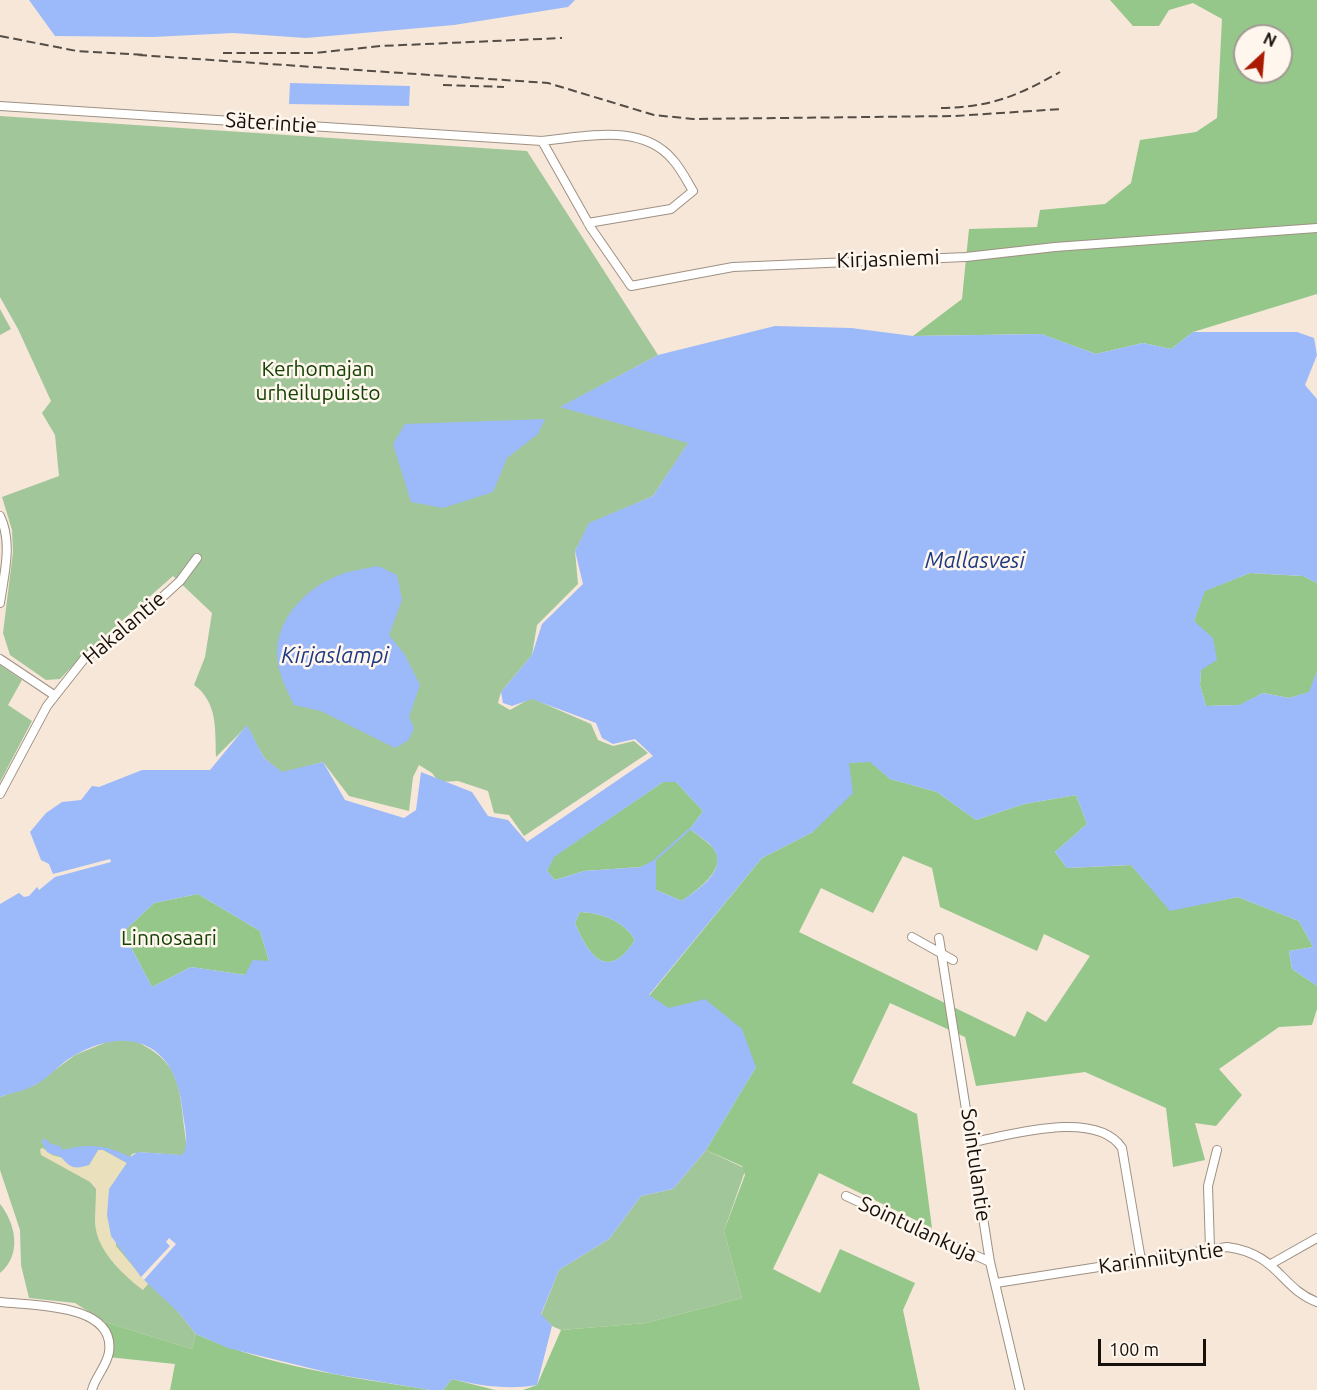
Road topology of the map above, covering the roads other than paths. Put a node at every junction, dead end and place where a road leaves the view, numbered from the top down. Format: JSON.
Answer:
{"nodes":[{"id":1,"x":0,"y":106,"type":"edge"},
{"id":2,"x":542,"y":141,"type":"junction"},
{"id":3,"x":588,"y":223,"type":"junction"},
{"id":4,"x":1317,"y":228,"type":"edge"},
{"id":5,"x":0,"y":516,"type":"edge"},
{"id":6,"x":197,"y":558,"type":"dead end"},
{"id":7,"x":0,"y":603,"type":"edge"},
{"id":8,"x":0,"y":659,"type":"edge"},
{"id":9,"x":54,"y":695,"type":"junction"},
{"id":10,"x":0,"y":794,"type":"edge"},
{"id":11,"x":912,"y":937,"type":"dead end"},
{"id":12,"x":939,"y":938,"type":"dead end"},
{"id":13,"x":942,"y":955,"type":"junction"},
{"id":14,"x":953,"y":960,"type":"dead end"},
{"id":15,"x":973,"y":1142,"type":"junction"},
{"id":16,"x":1217,"y":1150,"type":"dead end"},
{"id":17,"x":846,"y":1196,"type":"dead end"},
{"id":18,"x":1317,"y":1238,"type":"edge"},
{"id":19,"x":1210,"y":1248,"type":"junction"},
{"id":20,"x":1141,"y":1260,"type":"junction"},
{"id":21,"x":990,"y":1262,"type":"junction"},
{"id":22,"x":1270,"y":1264,"type":"junction"},
{"id":23,"x":996,"y":1283,"type":"junction"},
{"id":24,"x":0,"y":1302,"type":"edge"},
{"id":25,"x":1317,"y":1302,"type":"edge"},
{"id":26,"x":92,"y":1390,"type":"edge"},
{"id":27,"x":1020,"y":1390,"type":"edge"}],
"edges":[{"from":1,"to":2,"type":"street","name":"Säterintie"},
{"from":2,"to":3,"type":"street","name":"Kirjasniemi"},
{"from":2,"to":3,"type":"street","name":"Säterintie"},
{"from":3,"to":4,"type":"street","name":"Kirjasniemi"},
{"from":5,"to":7,"type":"street"},
{"from":6,"to":9,"type":"street","name":"Hakalantie"},
{"from":8,"to":9,"type":"street"},
{"from":9,"to":10,"type":"street","name":"Hakalantie"},
{"from":11,"to":13,"type":"street"},
{"from":12,"to":13,"type":"street","name":"Sointulantie"},
{"from":13,"to":14,"type":"street"},
{"from":13,"to":15,"type":"street","name":"Sointulantie"},
{"from":15,"to":20,"type":"street"},
{"from":15,"to":21,"type":"street","name":"Sointulantie"},
{"from":16,"to":19,"type":"street"},
{"from":17,"to":21,"type":"street","name":"Sointulankuja"},
{"from":18,"to":22,"type":"street"},
{"from":19,"to":20,"type":"street","name":"Karinniityntie"},
{"from":19,"to":22,"type":"street","name":"Karinniityntie"},
{"from":20,"to":23,"type":"street","name":"Karinniityntie"},
{"from":21,"to":23,"type":"street","name":"Sointulantie"},
{"from":22,"to":25,"type":"street","name":"Karinniityntie"},
{"from":23,"to":27,"type":"street","name":"Sointulantie"},
{"from":24,"to":26,"type":"street"}]}
